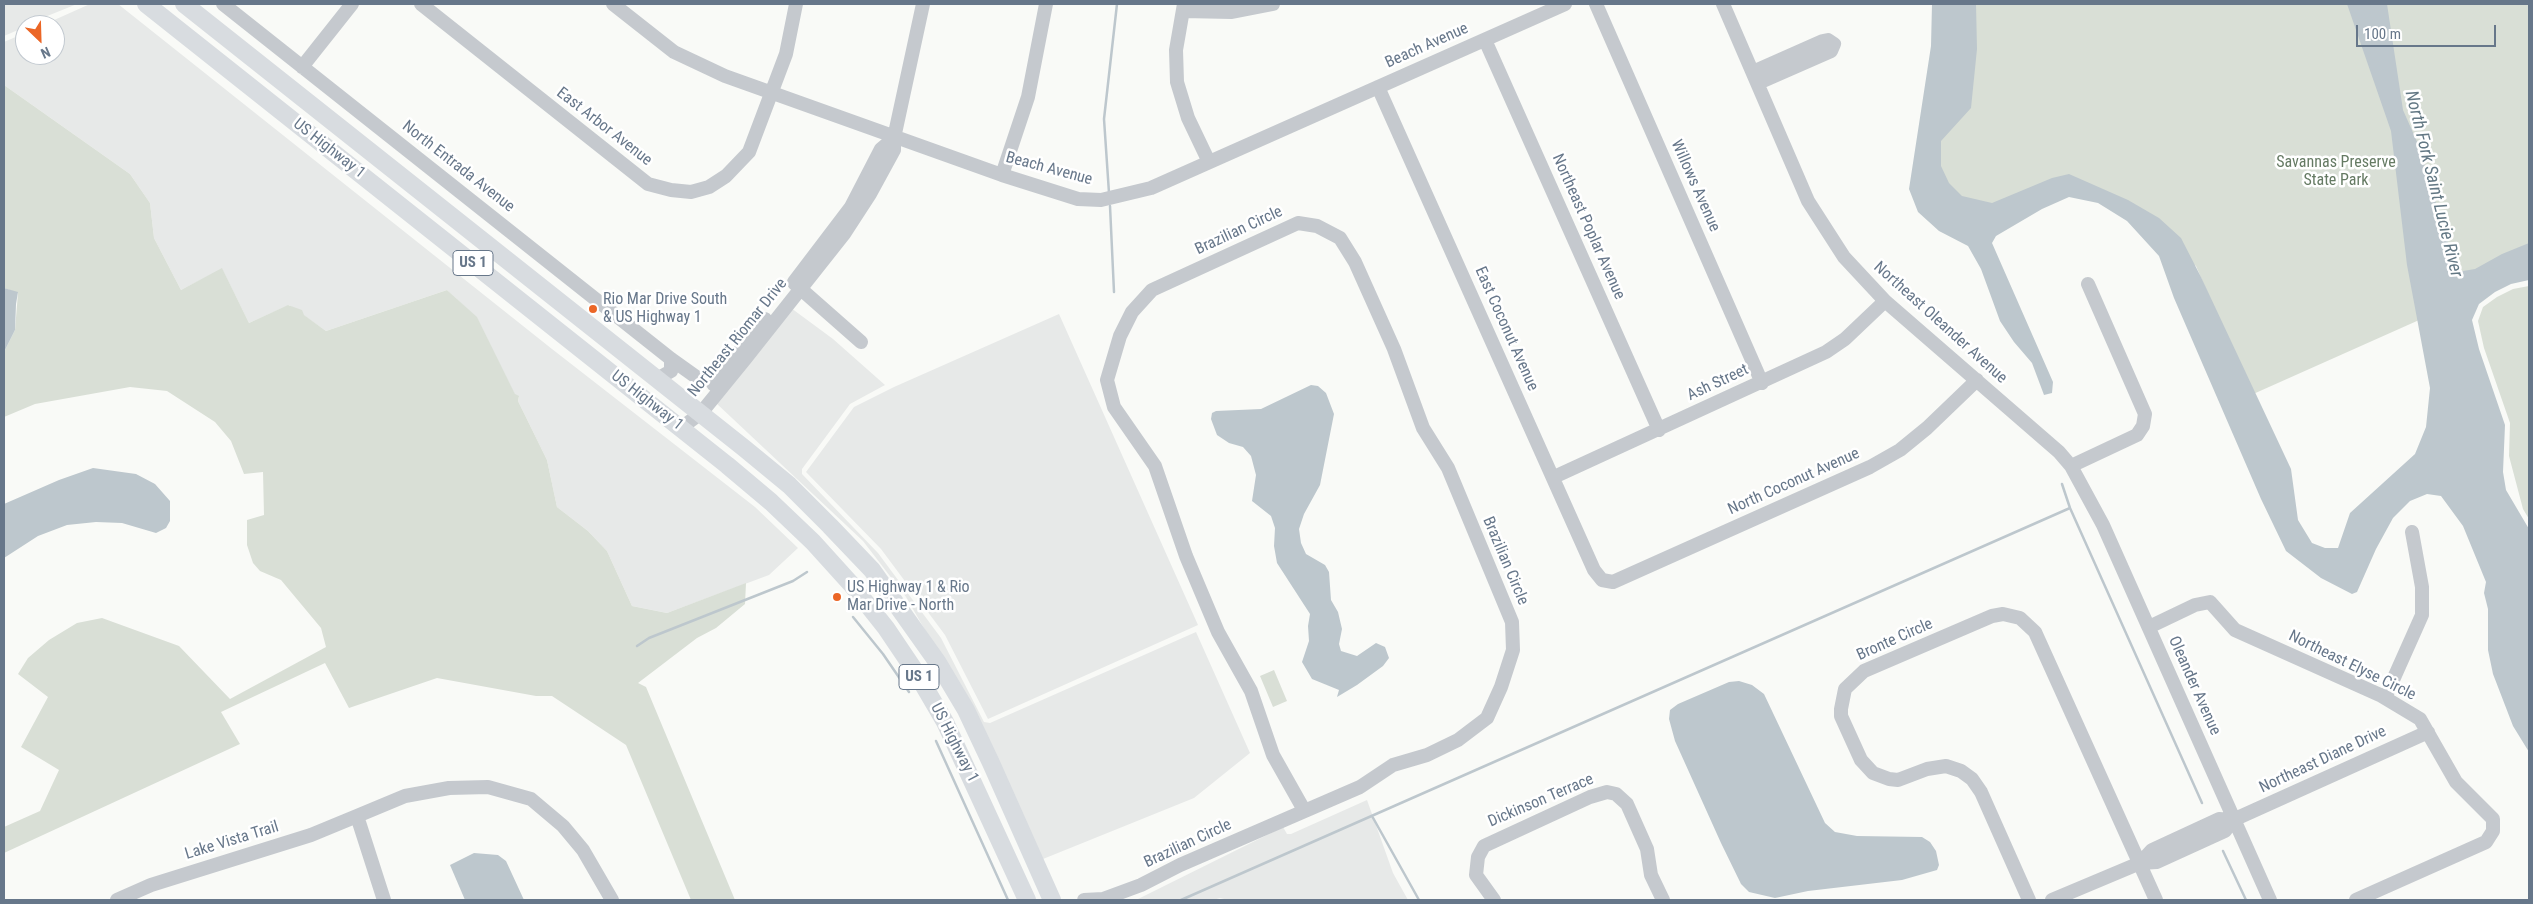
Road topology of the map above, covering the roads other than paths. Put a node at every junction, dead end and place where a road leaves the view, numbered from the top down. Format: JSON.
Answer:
{"nodes":[{"id":1,"x":146,"y":4,"type":"edge"},
{"id":2,"x":184,"y":4,"type":"edge"},
{"id":3,"x":223,"y":4,"type":"edge"},
{"id":4,"x":352,"y":4,"type":"edge"},
{"id":5,"x":421,"y":4,"type":"edge"},
{"id":6,"x":613,"y":4,"type":"edge"},
{"id":7,"x":796,"y":4,"type":"edge"},
{"id":8,"x":923,"y":4,"type":"edge"},
{"id":9,"x":1046,"y":4,"type":"edge"},
{"id":10,"x":1273,"y":4,"type":"edge"},
{"id":11,"x":1565,"y":4,"type":"edge"},
{"id":12,"x":1596,"y":4,"type":"edge"},
{"id":13,"x":1723,"y":4,"type":"edge"},
{"id":14,"x":1184,"y":7,"type":"edge"},
{"id":15,"x":187,"y":36,"type":"junction"},
{"id":16,"x":1485,"y":40,"type":"junction"},
{"id":17,"x":233,"y":43,"type":"junction"},
{"id":18,"x":223,"y":65,"type":"junction"},
{"id":19,"x":302,"y":66,"type":"junction"},
{"id":20,"x":264,"y":68,"type":"junction"},
{"id":21,"x":1756,"y":78,"type":"junction"},
{"id":22,"x":1378,"y":87,"type":"junction"},
{"id":23,"x":772,"y":92,"type":"junction"},
{"id":24,"x":894,"y":138,"type":"junction"},
{"id":25,"x":1209,"y":162,"type":"junction"},
{"id":26,"x":1002,"y":175,"type":"junction"},
{"id":27,"x":2088,"y":284,"type":"dead end"},
{"id":28,"x":797,"y":286,"type":"junction"},
{"id":29,"x":1884,"y":301,"type":"junction"},
{"id":30,"x":861,"y":342,"type":"dead end"},
{"id":31,"x":671,"y":359,"type":"junction"},
{"id":32,"x":657,"y":379,"type":"junction"},
{"id":33,"x":1977,"y":380,"type":"junction"},
{"id":34,"x":715,"y":381,"type":"junction"},
{"id":35,"x":1762,"y":382,"type":"junction"},
{"id":36,"x":697,"y":410,"type":"junction"},
{"id":37,"x":681,"y":428,"type":"junction"},
{"id":38,"x":1659,"y":430,"type":"junction"},
{"id":39,"x":2071,"y":466,"type":"junction"},
{"id":40,"x":1554,"y":477,"type":"junction"},
{"id":41,"x":2083,"y":487,"type":"joint"},
{"id":42,"x":2412,"y":532,"type":"dead end"},
{"id":43,"x":1606,"y":582,"type":"joint"},
{"id":44,"x":2149,"y":627,"type":"junction"},
{"id":45,"x":2385,"y":698,"type":"junction"},
{"id":46,"x":2428,"y":732,"type":"junction"},
{"id":47,"x":1304,"y":810,"type":"junction"},
{"id":48,"x":357,"y":816,"type":"junction"},
{"id":49,"x":2233,"y":820,"type":"junction"},
{"id":50,"x":2140,"y":863,"type":"junction"},
{"id":51,"x":117,"y":900,"type":"edge"},
{"id":52,"x":384,"y":900,"type":"edge"},
{"id":53,"x":612,"y":900,"type":"edge"},
{"id":54,"x":1027,"y":900,"type":"edge"},
{"id":55,"x":1052,"y":900,"type":"edge"},
{"id":56,"x":1084,"y":900,"type":"edge"},
{"id":57,"x":1494,"y":900,"type":"edge"},
{"id":58,"x":1663,"y":900,"type":"edge"},
{"id":59,"x":2029,"y":900,"type":"edge"},
{"id":60,"x":2052,"y":900,"type":"edge"},
{"id":61,"x":2156,"y":900,"type":"edge"},
{"id":62,"x":2270,"y":900,"type":"edge"},
{"id":63,"x":2356,"y":900,"type":"edge"}],
"edges":[{"from":1,"to":15,"type":"main road","name":"US Highway 1","number":"US 1"},
{"from":2,"to":17,"type":"main road","name":"US Highway 1","number":"US 1"},
{"from":3,"to":19,"type":"street","name":"North Entrada Avenue"},
{"from":4,"to":19,"type":"street"},
{"from":5,"to":23,"type":"street","name":"East Arbor Avenue"},
{"from":6,"to":23,"type":"street","name":"Beach Avenue"},
{"from":7,"to":23,"type":"street","name":"East Arbor Avenue"},
{"from":8,"to":24,"type":"street","name":"Northeast Riomar Drive"},
{"from":9,"to":26,"type":"street"},
{"from":10,"to":14,"type":"street"},
{"from":11,"to":16,"type":"street","name":"Beach Avenue"},
{"from":12,"to":35,"type":"street","name":"Willows Avenue"},
{"from":13,"to":21,"type":"street","name":"Northeast Oleander Avenue"},
{"from":14,"to":25,"type":"street"},
{"from":15,"to":17,"type":"main road"},
{"from":15,"to":18,"type":"main road","name":"US Highway 1","number":"US 1"},
{"from":16,"to":22,"type":"street","name":"Beach Avenue"},
{"from":16,"to":38,"type":"street","name":"Northeast Poplar Avenue"},
{"from":17,"to":20,"type":"main road","name":"US Highway 1","number":"US 1"},
{"from":18,"to":20,"type":"main road"},
{"from":18,"to":37,"type":"main road","name":"US Highway 1","number":"US 1"},
{"from":19,"to":31,"type":"street","name":"North Entrada Avenue"},
{"from":20,"to":32,"type":"main road","name":"US Highway 1","number":"US 1"},
{"from":21,"to":21,"type":"street"},
{"from":21,"to":29,"type":"street","name":"Northeast Oleander Avenue"},
{"from":22,"to":25,"type":"street","name":"Beach Avenue"},
{"from":22,"to":40,"type":"street","name":"East Coconut Avenue"},
{"from":23,"to":24,"type":"street","name":"Beach Avenue"},
{"from":24,"to":26,"type":"street","name":"Beach Avenue"},
{"from":24,"to":28,"type":"street","name":"Northeast Riomar Drive"},
{"from":25,"to":26,"type":"street","name":"Beach Avenue"},
{"from":27,"to":39,"type":"street"},
{"from":28,"to":30,"type":"street"},
{"from":28,"to":34,"type":"street","name":"Northeast Riomar Drive"},
{"from":28,"to":36,"type":"street","name":"Northeast Riomar Drive"},
{"from":29,"to":33,"type":"street","name":"Northeast Oleander Avenue"},
{"from":29,"to":35,"type":"street","name":"Ash Street"},
{"from":31,"to":32,"type":"street"},
{"from":31,"to":34,"type":"street","name":"North Entrada Avenue"},
{"from":32,"to":36,"type":"main road","name":"US Highway 1","number":"US 1"},
{"from":33,"to":39,"type":"street","name":"Northeast Oleander Avenue"},
{"from":33,"to":43,"type":"street","name":"North Coconut Avenue"},
{"from":34,"to":36,"type":"street","name":"Northeast Riomar Drive"},
{"from":35,"to":38,"type":"street","name":"Ash Street"},
{"from":36,"to":37,"type":"street","name":"Northeast Riomar Drive"},
{"from":36,"to":55,"type":"main road","name":"US Highway 1","number":"US 1"},
{"from":37,"to":54,"type":"main road","name":"US Highway 1","number":"US 1"},
{"from":38,"to":40,"type":"street","name":"Ash Street"},
{"from":39,"to":41,"type":"street","name":"Northeast Oleander Avenue"},
{"from":40,"to":43,"type":"street","name":"East Coconut Avenue"},
{"from":41,"to":44,"type":"street","name":"Oleander Avenue"},
{"from":42,"to":45,"type":"street"},
{"from":44,"to":45,"type":"street","name":"Northeast Elyse Circle"},
{"from":44,"to":49,"type":"street","name":"Oleander Avenue"},
{"from":45,"to":46,"type":"street","name":"Northeast Elyse Circle"},
{"from":46,"to":49,"type":"street","name":"Northeast Diane Drive"},
{"from":46,"to":63,"type":"street","name":"Northeast Elyse Circle"},
{"from":47,"to":47,"type":"street","name":"Brazilian Circle"},
{"from":47,"to":56,"type":"street","name":"Brazilian Circle"},
{"from":48,"to":51,"type":"street","name":"Lake Vista Trail"},
{"from":48,"to":52,"type":"street"},
{"from":48,"to":53,"type":"street","name":"Lake Vista Trail"},
{"from":49,"to":50,"type":"street","name":"Northeast Diane Drive"},
{"from":49,"to":62,"type":"street","name":"Oleander Avenue"},
{"from":50,"to":59,"type":"street","name":"Bronte Circle"},
{"from":50,"to":60,"type":"street","name":"Northeast Diane Drive"},
{"from":50,"to":61,"type":"street","name":"Bronte Circle"},
{"from":57,"to":58,"type":"street","name":"Dickinson Terrace"}]}
